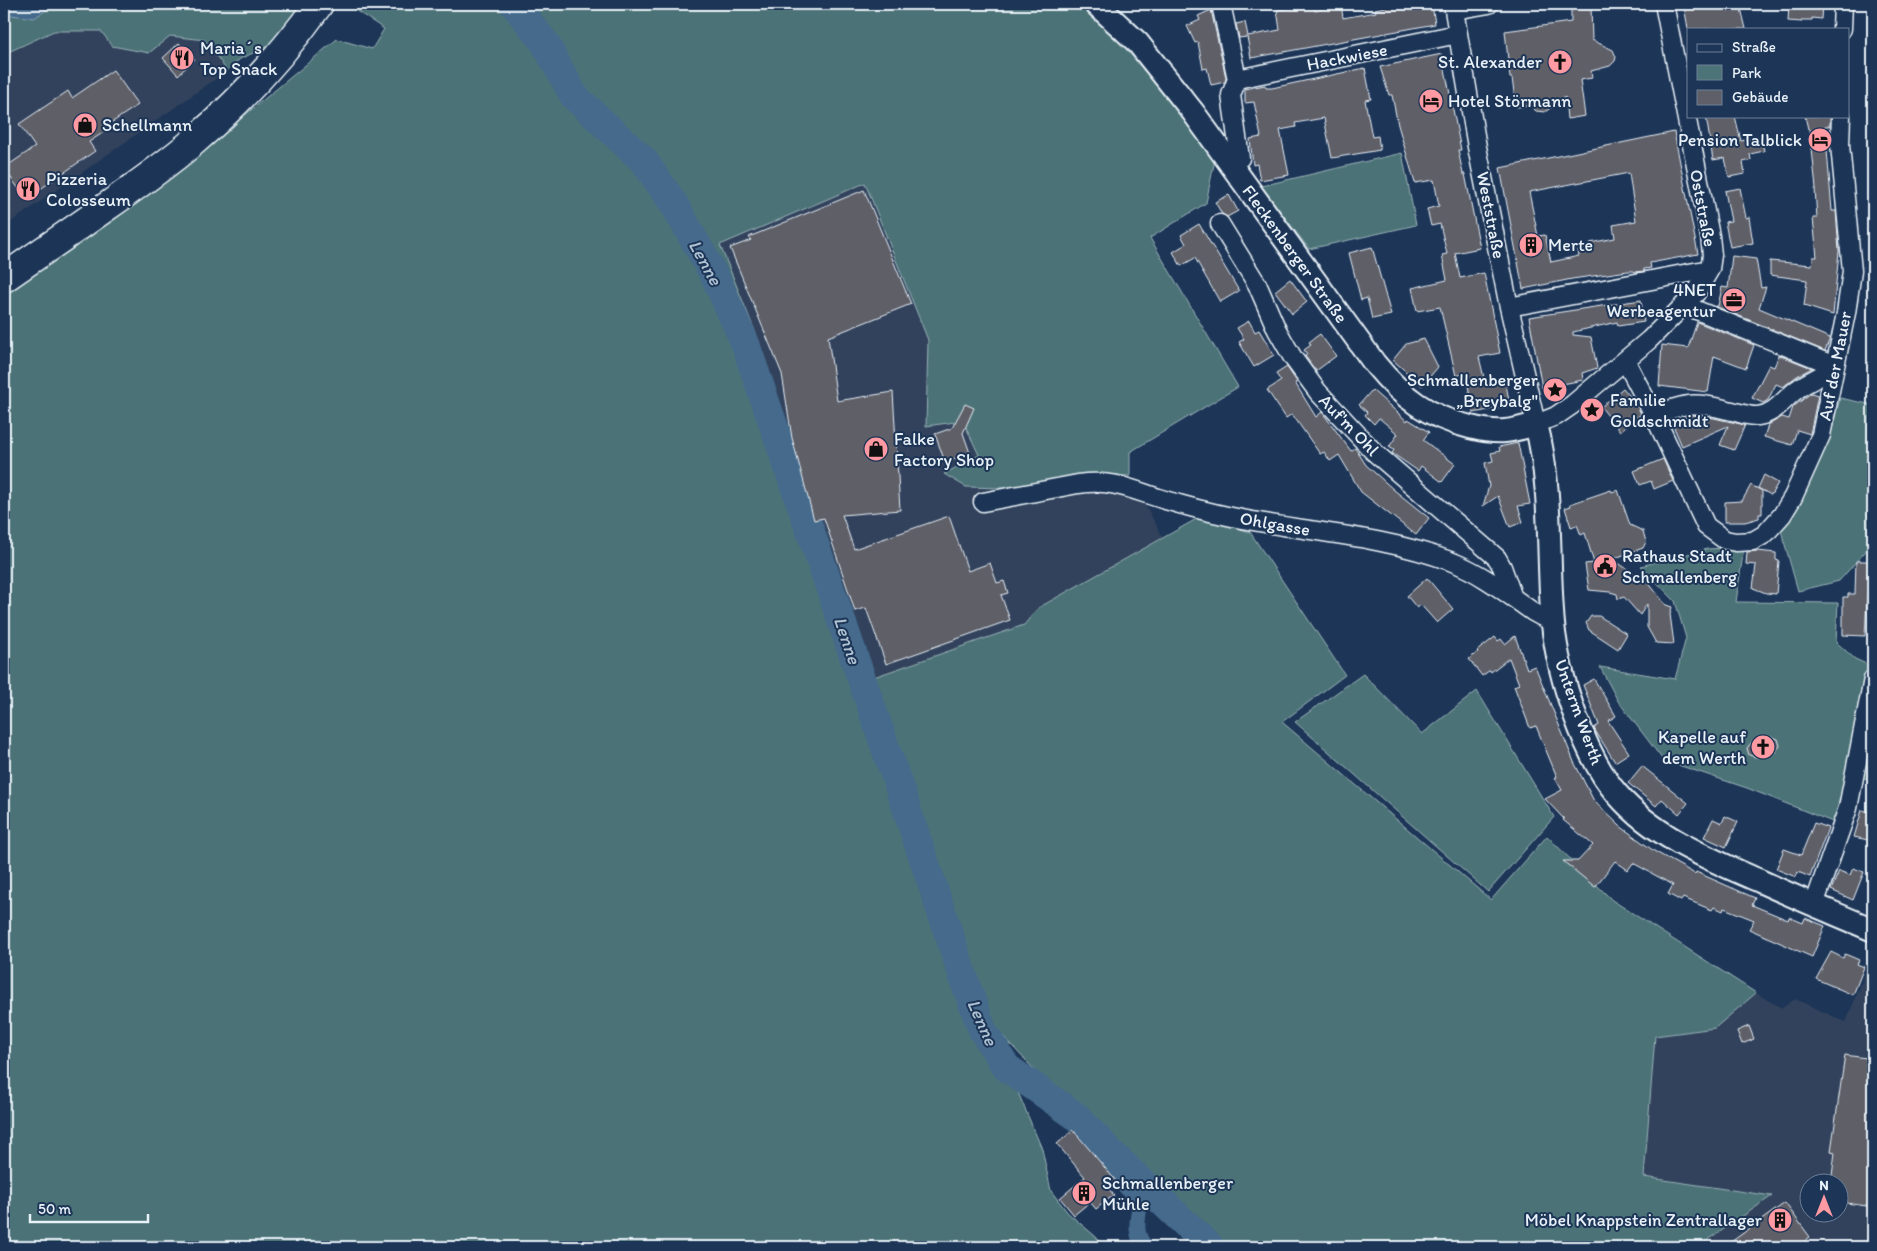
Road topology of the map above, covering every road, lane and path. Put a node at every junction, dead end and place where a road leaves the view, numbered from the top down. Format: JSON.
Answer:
{"nodes":[{"id":1,"x":319,"y":4,"type":"edge"},
{"id":2,"x":1096,"y":4,"type":"edge"},
{"id":3,"x":1221,"y":4,"type":"edge"},
{"id":4,"x":1490,"y":4,"type":"edge"},
{"id":5,"x":1664,"y":4,"type":"edge"},
{"id":6,"x":1843,"y":4,"type":"edge"},
{"id":7,"x":1453,"y":7,"type":"edge"},
{"id":8,"x":1842,"y":28,"type":"edge"},
{"id":9,"x":1458,"y":34,"type":"junction"},
{"id":10,"x":1237,"y":79,"type":"junction"},
{"id":11,"x":1841,"y":118,"type":"edge"},
{"id":12,"x":1231,"y":165,"type":"junction"},
{"id":13,"x":1220,"y":224,"type":"dead end"},
{"id":14,"x":1710,"y":269,"type":"junction"},
{"id":15,"x":4,"y":278,"type":"edge"},
{"id":16,"x":1684,"y":305,"type":"junction"},
{"id":17,"x":1509,"y":307,"type":"junction"},
{"id":18,"x":1626,"y":360,"type":"junction"},
{"id":19,"x":1835,"y":366,"type":"junction"},
{"id":20,"x":1654,"y":415,"type":"junction"},
{"id":21,"x":1536,"y":424,"type":"junction"},
{"id":22,"x":983,"y":502,"type":"dead end"},
{"id":23,"x":1512,"y":596,"type":"junction"},
{"id":24,"x":1553,"y":623,"type":"junction"},
{"id":25,"x":1873,"y":679,"type":"edge"},
{"id":26,"x":1814,"y":905,"type":"junction"},
{"id":27,"x":1873,"y":930,"type":"edge"}],
"edges":[{"from":1,"to":15,"type":"main road"},
{"from":2,"to":12,"type":"street","name":"Fleckenberger Straße"},
{"from":3,"to":10,"type":"street"},
{"from":4,"to":7,"type":"street"},
{"from":5,"to":14,"type":"street","name":"Oststraße"},
{"from":6,"to":8,"type":"street"},
{"from":7,"to":9,"type":"street","name":"Weststraße"},
{"from":9,"to":10,"type":"street","name":"Hackwiese"},
{"from":9,"to":17,"type":"street","name":"Weststraße"},
{"from":10,"to":12,"type":"street"},
{"from":11,"to":19,"type":"street","name":"Auf der Mauer"},
{"from":12,"to":21,"type":"street","name":"Fleckenberger Straße"},
{"from":13,"to":23,"type":"street","name":"Auf'm Ohl"},
{"from":14,"to":16,"type":"street","name":"Oststraße"},
{"from":14,"to":17,"type":"street"},
{"from":16,"to":18,"type":"street","name":"Oststraße"},
{"from":16,"to":19,"type":"street"},
{"from":17,"to":21,"type":"street","name":"Weststraße"},
{"from":18,"to":20,"type":"street"},
{"from":18,"to":21,"type":"street","name":"Oststraße"},
{"from":19,"to":20,"type":"street"},
{"from":19,"to":20,"type":"street","name":"Auf der Mauer"},
{"from":21,"to":24,"type":"street","name":"Unterm Werth"},
{"from":22,"to":23,"type":"street","name":"Ohlgasse"},
{"from":23,"to":24,"type":"street","name":"Ohlgasse"},
{"from":24,"to":26,"type":"street","name":"Unterm Werth"},
{"from":25,"to":26,"type":"street"},
{"from":26,"to":27,"type":"street","name":"Unterm Werth"}]}
